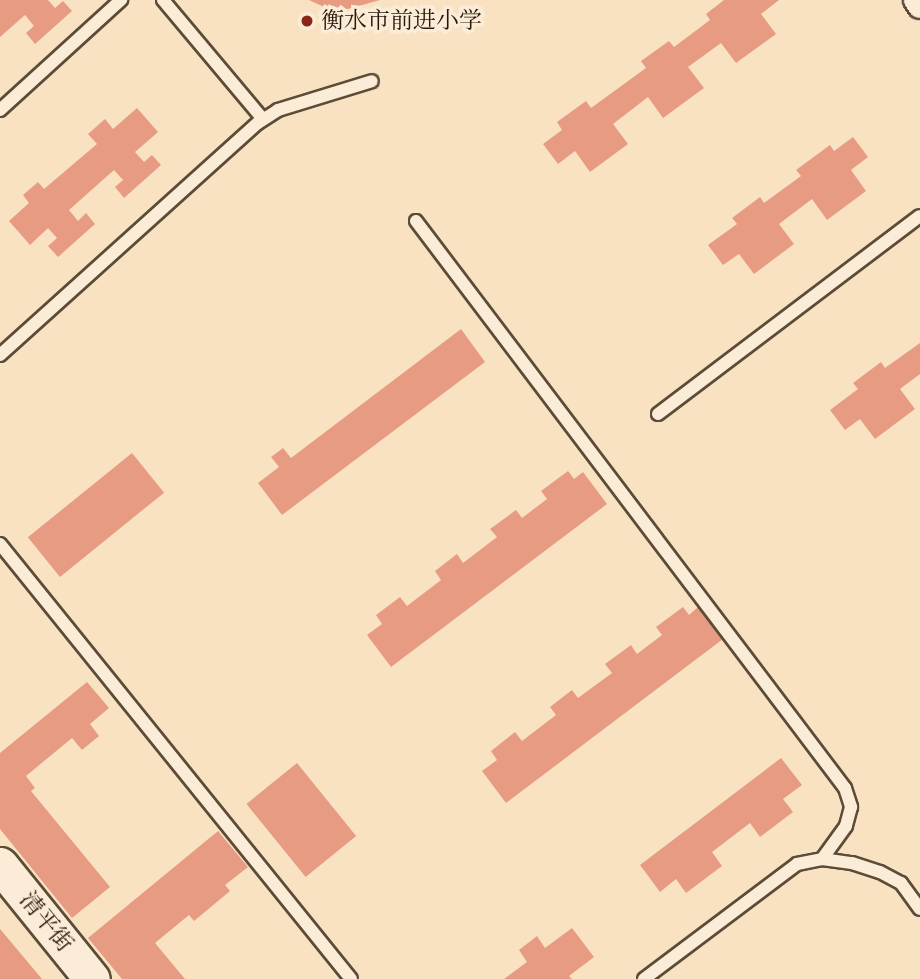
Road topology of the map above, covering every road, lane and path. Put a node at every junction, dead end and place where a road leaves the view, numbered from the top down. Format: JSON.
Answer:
{"nodes":[{"id":1,"x":121,"y":0,"type":"edge"},
{"id":2,"x":163,"y":0,"type":"edge"},
{"id":3,"x":916,"y":0,"type":"edge"},
{"id":4,"x":920,"y":6,"type":"edge"},
{"id":5,"x":372,"y":81,"type":"dead end"},
{"id":6,"x":0,"y":110,"type":"edge"},
{"id":7,"x":263,"y":119,"type":"junction"},
{"id":8,"x":920,"y":216,"type":"edge"},
{"id":9,"x":416,"y":221,"type":"dead end"},
{"id":10,"x":0,"y":355,"type":"edge"},
{"id":11,"x":658,"y":414,"type":"dead end"},
{"id":12,"x":0,"y":544,"type":"edge"},
{"id":13,"x":822,"y":859,"type":"junction"},
{"id":14,"x":0,"y":865,"type":"edge"},
{"id":15,"x":920,"y":909,"type":"edge"},
{"id":16,"x":92,"y":979,"type":"edge"},
{"id":17,"x":352,"y":979,"type":"edge"},
{"id":18,"x":644,"y":979,"type":"edge"}],
"edges":[{"from":1,"to":6,"type":"lane"},
{"from":2,"to":7,"type":"lane"},
{"from":3,"to":4,"type":"street"},
{"from":5,"to":7,"type":"lane"},
{"from":7,"to":10,"type":"lane"},
{"from":8,"to":11,"type":"lane"},
{"from":9,"to":13,"type":"lane"},
{"from":12,"to":17,"type":"lane"},
{"from":13,"to":15,"type":"lane"},
{"from":13,"to":18,"type":"lane"},
{"from":14,"to":16,"type":"street","name":"清平街"}]}
